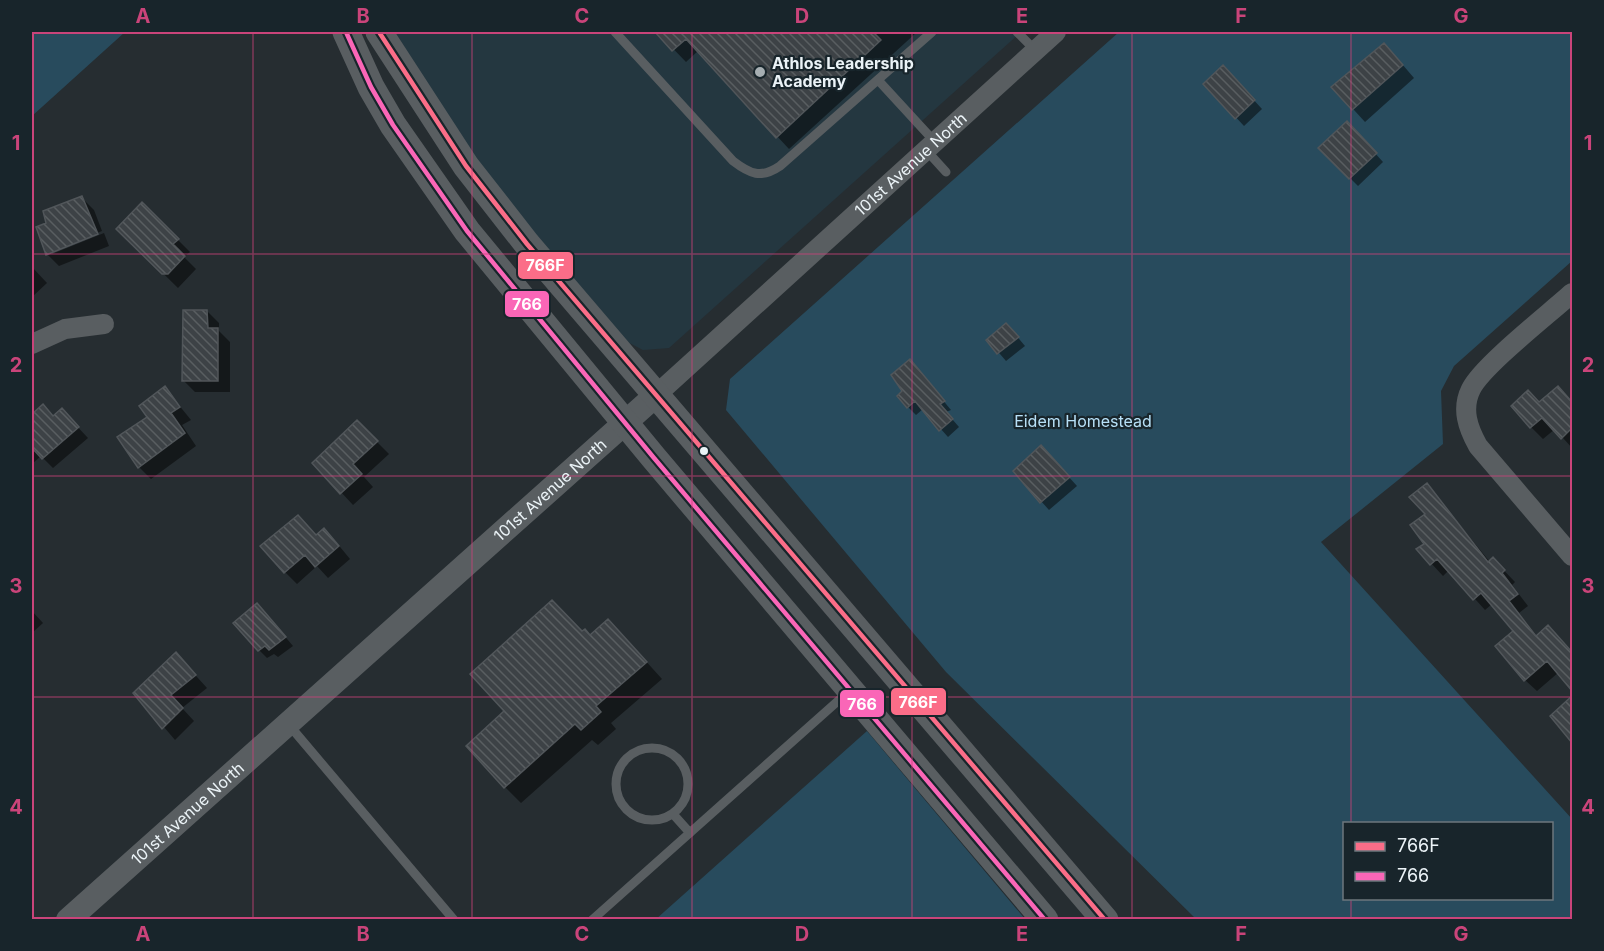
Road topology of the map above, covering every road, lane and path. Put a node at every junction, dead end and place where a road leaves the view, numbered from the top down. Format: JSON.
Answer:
{"nodes":[{"id":1,"x":346,"y":32,"type":"edge"},
{"id":2,"x":379,"y":32,"type":"edge"},
{"id":3,"x":615,"y":32,"type":"edge"},
{"id":4,"x":932,"y":32,"type":"edge"},
{"id":5,"x":1017,"y":32,"type":"edge"},
{"id":6,"x":1056,"y":32,"type":"edge"},
{"id":7,"x":1035,"y":50,"type":"junction"},
{"id":8,"x":878,"y":80,"type":"junction"},
{"id":9,"x":930,"y":146,"type":"junction"},
{"id":10,"x":946,"y":172,"type":"dead end"},
{"id":11,"x":1567,"y":298,"type":"edge"},
{"id":12,"x":104,"y":324,"type":"dead end"},
{"id":13,"x":32,"y":344,"type":"edge"},
{"id":14,"x":655,"y":396,"type":"junction"},
{"id":15,"x":626,"y":423,"type":"junction"},
{"id":16,"x":1572,"y":556,"type":"edge"},
{"id":17,"x":849,"y":690,"type":"junction"},
{"id":18,"x":287,"y":723,"type":"junction"},
{"id":19,"x":673,"y":814,"type":"junction"},
{"id":20,"x":690,"y":833,"type":"junction"},
{"id":21,"x":68,"y":920,"type":"edge"},
{"id":22,"x":454,"y":920,"type":"edge"},
{"id":23,"x":592,"y":920,"type":"edge"},
{"id":24,"x":1045,"y":920,"type":"edge"},
{"id":25,"x":1105,"y":920,"type":"edge"}],
"edges":[{"from":1,"to":15,"type":"main road"},
{"from":2,"to":14,"type":"main road"},
{"from":3,"to":8,"type":"lane"},
{"from":4,"to":8,"type":"lane"},
{"from":5,"to":7,"type":"lane"},
{"from":6,"to":7,"type":"street","name":"101st Avenue North"},
{"from":7,"to":9,"type":"street","name":"101st Avenue North"},
{"from":8,"to":9,"type":"lane"},
{"from":9,"to":10,"type":"lane"},
{"from":9,"to":14,"type":"street","name":"101st Avenue North"},
{"from":11,"to":16,"type":"street"},
{"from":12,"to":13,"type":"street"},
{"from":14,"to":15,"type":"street","name":"101st Avenue North"},
{"from":14,"to":25,"type":"main road"},
{"from":15,"to":17,"type":"main road"},
{"from":15,"to":18,"type":"street","name":"101st Avenue North"},
{"from":17,"to":20,"type":"lane"},
{"from":17,"to":24,"type":"main road"},
{"from":18,"to":21,"type":"street","name":"101st Avenue North"},
{"from":18,"to":22,"type":"lane"},
{"from":19,"to":19,"type":"lane"},
{"from":19,"to":20,"type":"lane"},
{"from":20,"to":23,"type":"lane"}]}
